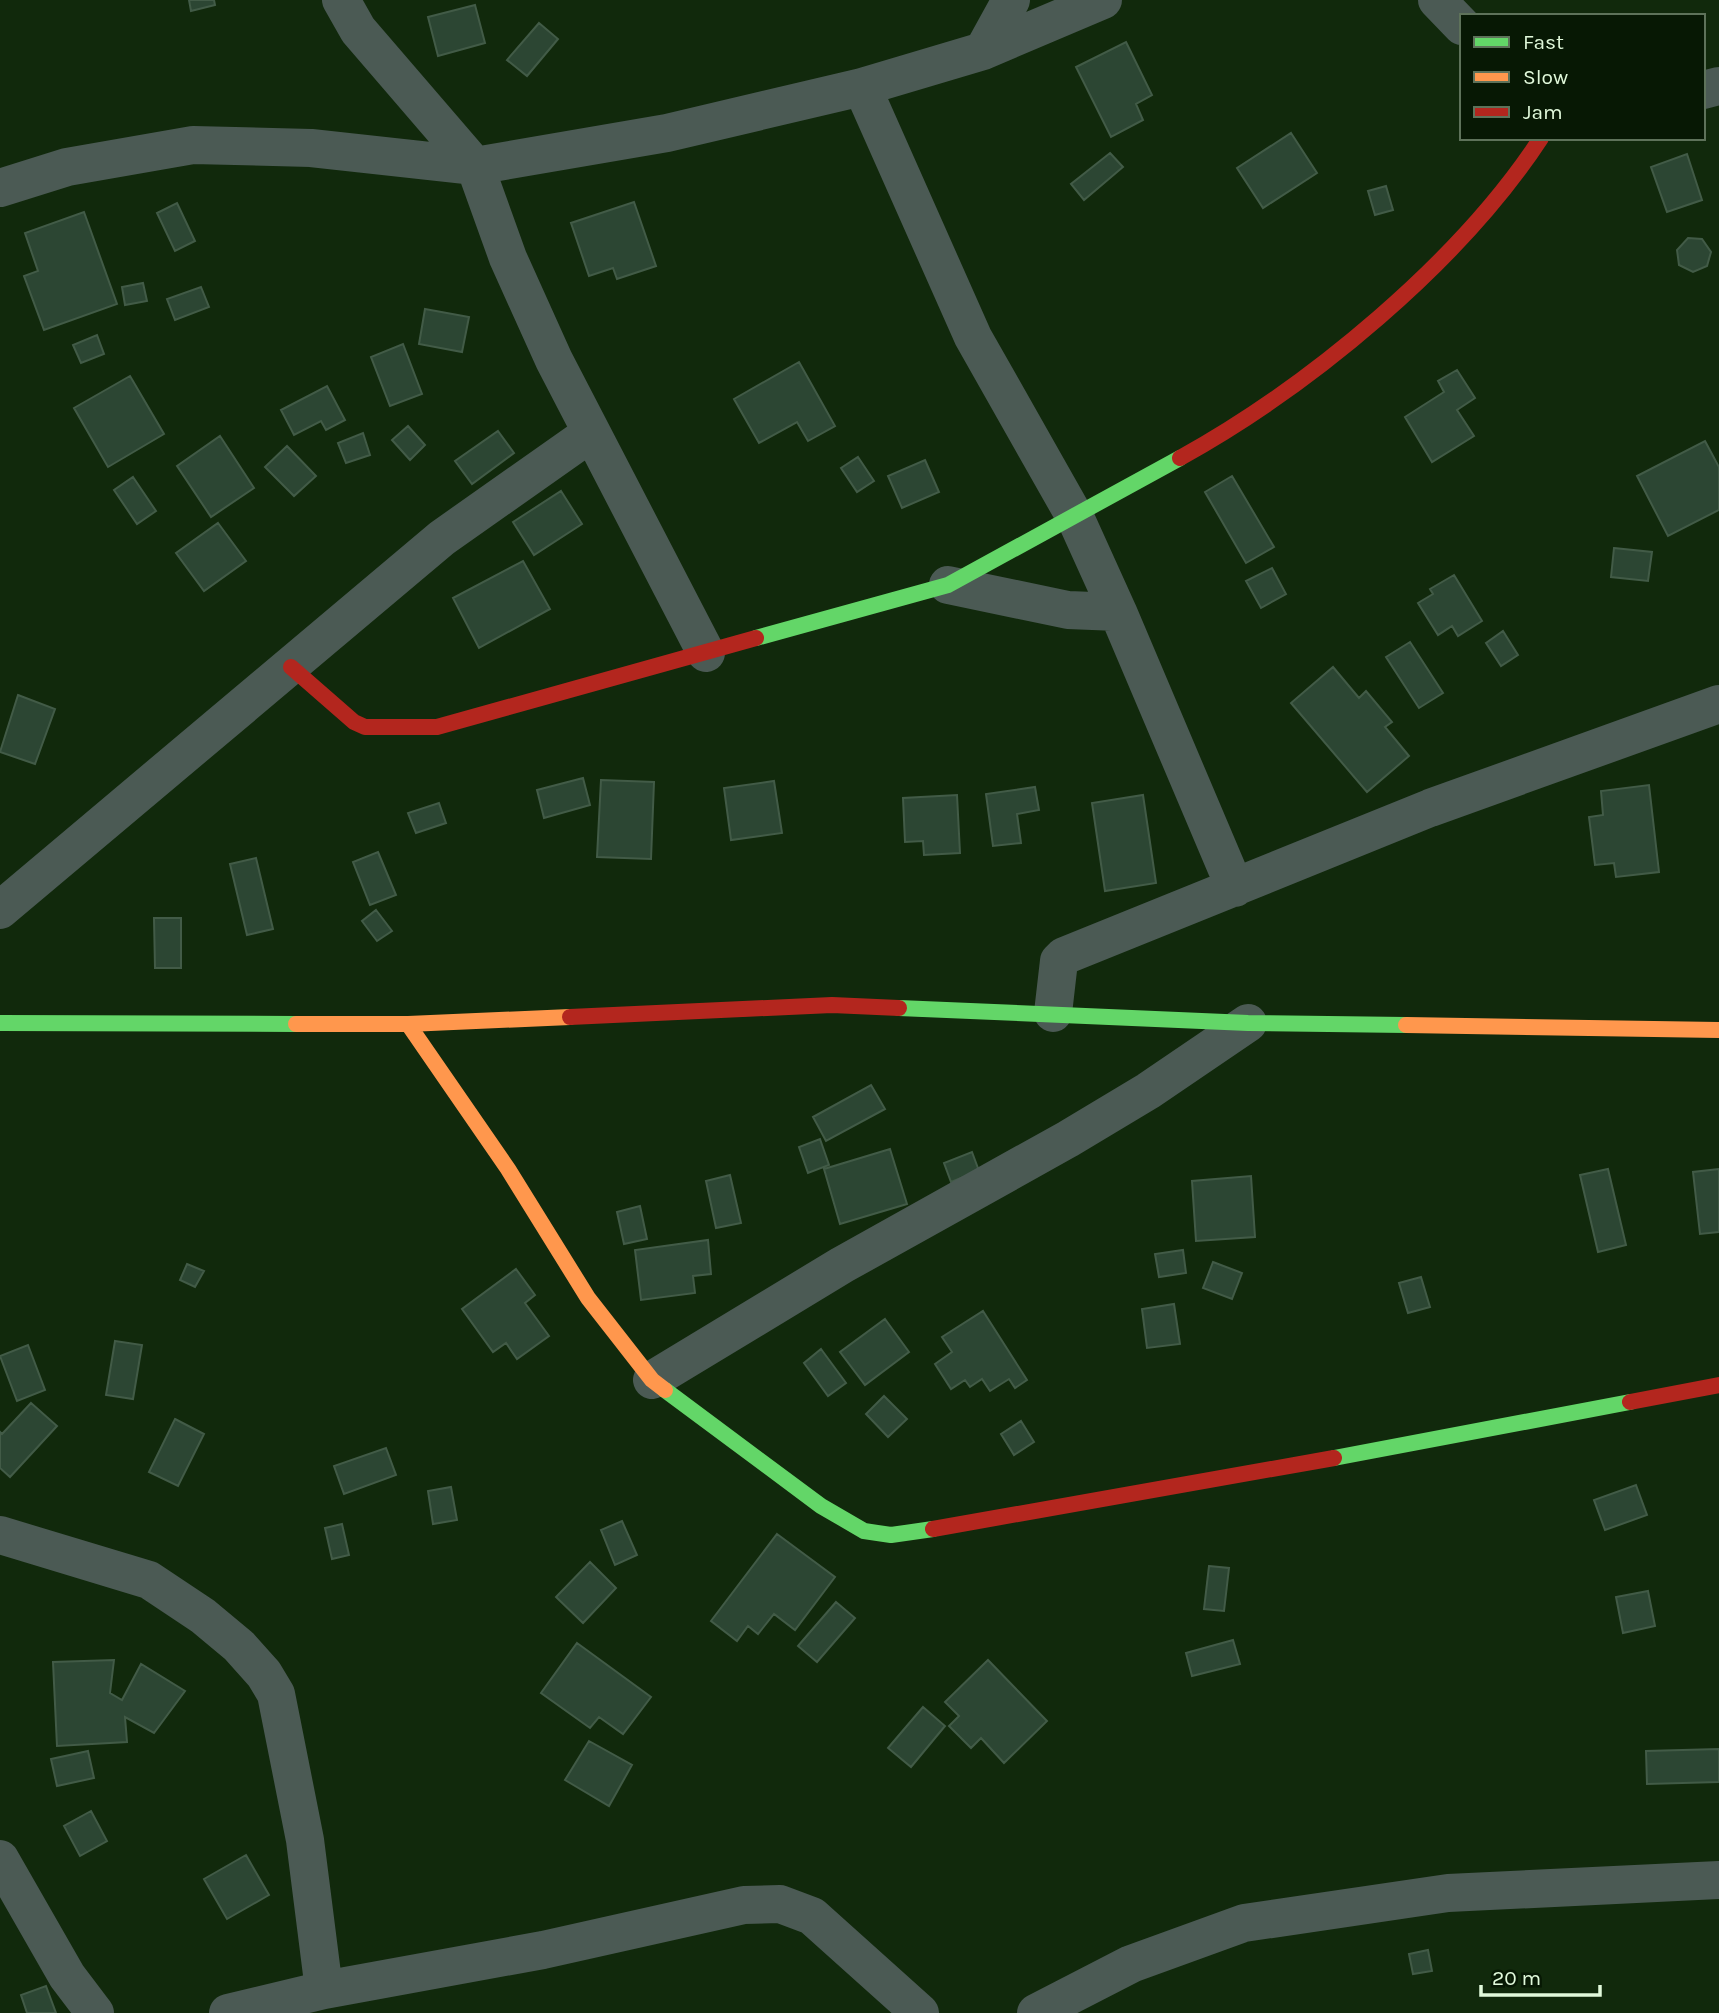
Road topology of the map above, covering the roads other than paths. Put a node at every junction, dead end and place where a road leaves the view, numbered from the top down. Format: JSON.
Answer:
{"nodes":[{"id":1,"x":341,"y":0,"type":"edge"},
{"id":2,"x":1011,"y":0,"type":"edge"},
{"id":3,"x":1103,"y":0,"type":"edge"},
{"id":4,"x":1437,"y":0,"type":"edge"},
{"id":5,"x":1460,"y":24,"type":"edge"},
{"id":6,"x":983,"y":51,"type":"junction"},
{"id":7,"x":862,"y":86,"type":"junction"},
{"id":8,"x":1540,"y":140,"type":"edge"},
{"id":9,"x":475,"y":166,"type":"junction"},
{"id":10,"x":0,"y":188,"type":"edge"},
{"id":11,"x":591,"y":433,"type":"junction"},
{"id":12,"x":1075,"y":517,"type":"junction"},
{"id":13,"x":948,"y":585,"type":"junction"},
{"id":14,"x":1118,"y":612,"type":"junction"},
{"id":15,"x":706,"y":653,"type":"junction"},
{"id":16,"x":291,"y":667,"type":"junction"},
{"id":17,"x":1719,"y":704,"type":"edge"},
{"id":18,"x":1235,"y":888,"type":"junction"},
{"id":19,"x":0,"y":910,"type":"edge"},
{"id":20,"x":1053,"y":1013,"type":"junction"},
{"id":21,"x":0,"y":1023,"type":"edge"},
{"id":22,"x":1248,"y":1023,"type":"junction"},
{"id":23,"x":408,"y":1024,"type":"junction"},
{"id":24,"x":1719,"y":1030,"type":"edge"},
{"id":25,"x":652,"y":1380,"type":"junction"},
{"id":26,"x":1719,"y":1385,"type":"edge"},
{"id":27,"x":0,"y":1535,"type":"edge"},
{"id":28,"x":0,"y":1859,"type":"edge"},
{"id":29,"x":1719,"y":1880,"type":"edge"},
{"id":30,"x":324,"y":1990,"type":"junction"},
{"id":31,"x":95,"y":2013,"type":"edge"},
{"id":32,"x":228,"y":2013,"type":"edge"},
{"id":33,"x":920,"y":2013,"type":"edge"},
{"id":34,"x":1035,"y":2013,"type":"edge"}],
"edges":[{"from":1,"to":9,"type":"street"},
{"from":2,"to":6,"type":"street"},
{"from":3,"to":6,"type":"street"},
{"from":4,"to":5,"type":"street"},
{"from":6,"to":7,"type":"street"},
{"from":7,"to":9,"type":"street"},
{"from":7,"to":12,"type":"street"},
{"from":8,"to":12,"type":"street"},
{"from":9,"to":10,"type":"street"},
{"from":9,"to":11,"type":"street"},
{"from":11,"to":15,"type":"street"},
{"from":11,"to":16,"type":"street"},
{"from":12,"to":13,"type":"street"},
{"from":12,"to":14,"type":"street"},
{"from":13,"to":14,"type":"street"},
{"from":13,"to":15,"type":"street"},
{"from":14,"to":18,"type":"street"},
{"from":15,"to":16,"type":"street"},
{"from":16,"to":19,"type":"street"},
{"from":17,"to":18,"type":"street"},
{"from":18,"to":20,"type":"street"},
{"from":20,"to":22,"type":"street"},
{"from":20,"to":23,"type":"street"},
{"from":21,"to":23,"type":"street"},
{"from":22,"to":24,"type":"street"},
{"from":22,"to":25,"type":"street"},
{"from":23,"to":25,"type":"street"},
{"from":25,"to":26,"type":"street"},
{"from":27,"to":30,"type":"street"},
{"from":28,"to":31,"type":"street"},
{"from":29,"to":34,"type":"street"},
{"from":30,"to":32,"type":"street"},
{"from":30,"to":33,"type":"street"}]}
